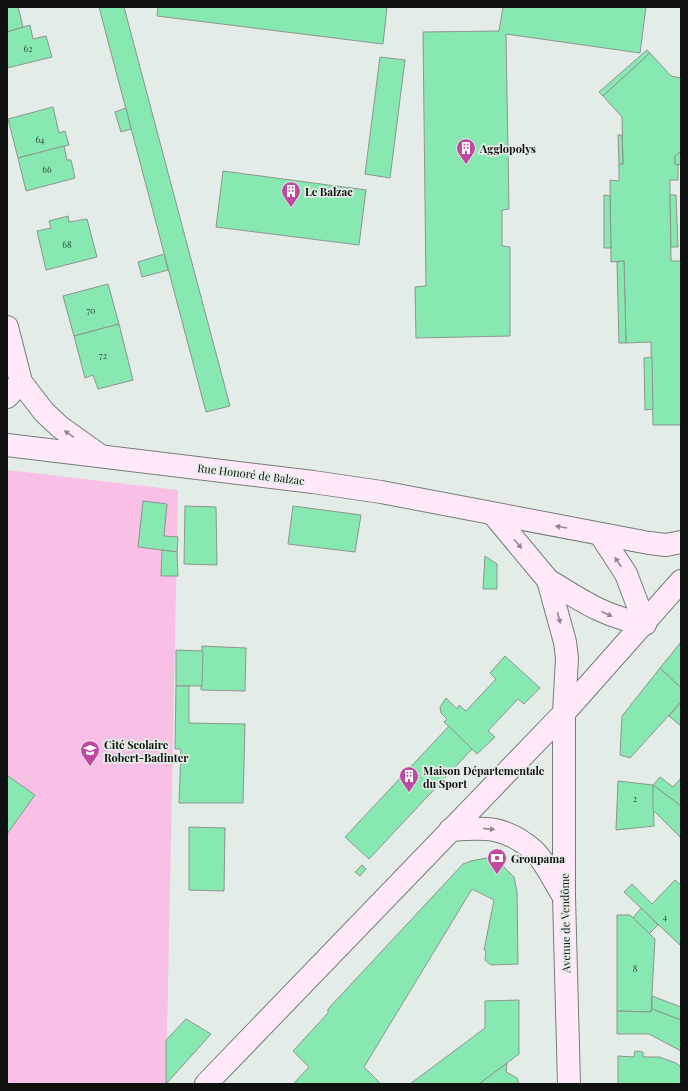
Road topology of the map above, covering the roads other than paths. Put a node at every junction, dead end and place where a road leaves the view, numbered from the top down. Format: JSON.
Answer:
{"nodes":[{"id":1,"x":7,"y":327,"type":"edge"},
{"id":2,"x":14,"y":389,"type":"edge"},
{"id":3,"x":7,"y":445,"type":"edge"},
{"id":4,"x":100,"y":456,"type":"junction"},
{"id":5,"x":493,"y":514,"type":"junction"},
{"id":6,"x":600,"y":534,"type":"junction"},
{"id":7,"x":681,"y":542,"type":"edge"},
{"id":8,"x":548,"y":580,"type":"junction"},
{"id":9,"x":681,"y":581,"type":"edge"},
{"id":10,"x":645,"y":624,"type":"junction"},
{"id":11,"x":564,"y":713,"type":"junction"},
{"id":12,"x":450,"y":830,"type":"junction"},
{"id":13,"x":564,"y":896,"type":"junction"},
{"id":14,"x":206,"y":1084,"type":"edge"},
{"id":15,"x":569,"y":1084,"type":"edge"}],
"edges":[{"from":1,"to":2,"type":"main road"},
{"from":4,"to":2,"type":"main road","one_way":true},
{"from":3,"to":4,"type":"main road","name":"Rue Honoré de Balzac"},
{"from":4,"to":5,"type":"main road","name":"Rue Honoré de Balzac"},
{"from":6,"to":5,"type":"main road","name":"Rue Honoré de Balzac","one_way":true},
{"from":5,"to":8,"type":"main road","one_way":true},
{"from":6,"to":7,"type":"main road","name":"Rue Honoré de Balzac"},
{"from":10,"to":6,"type":"main road","one_way":true},
{"from":8,"to":10,"type":"main road","one_way":true},
{"from":8,"to":11,"type":"main road","one_way":true},
{"from":9,"to":10,"type":"main road"},
{"from":10,"to":11,"type":"main road"},
{"from":11,"to":12,"type":"main road"},
{"from":11,"to":13,"type":"main road","name":"Avenue de Vendôme"},
{"from":12,"to":13,"type":"main road","one_way":true},
{"from":12,"to":14,"type":"main road"},
{"from":13,"to":15,"type":"main road","name":"Avenue de Vendôme"}]}
